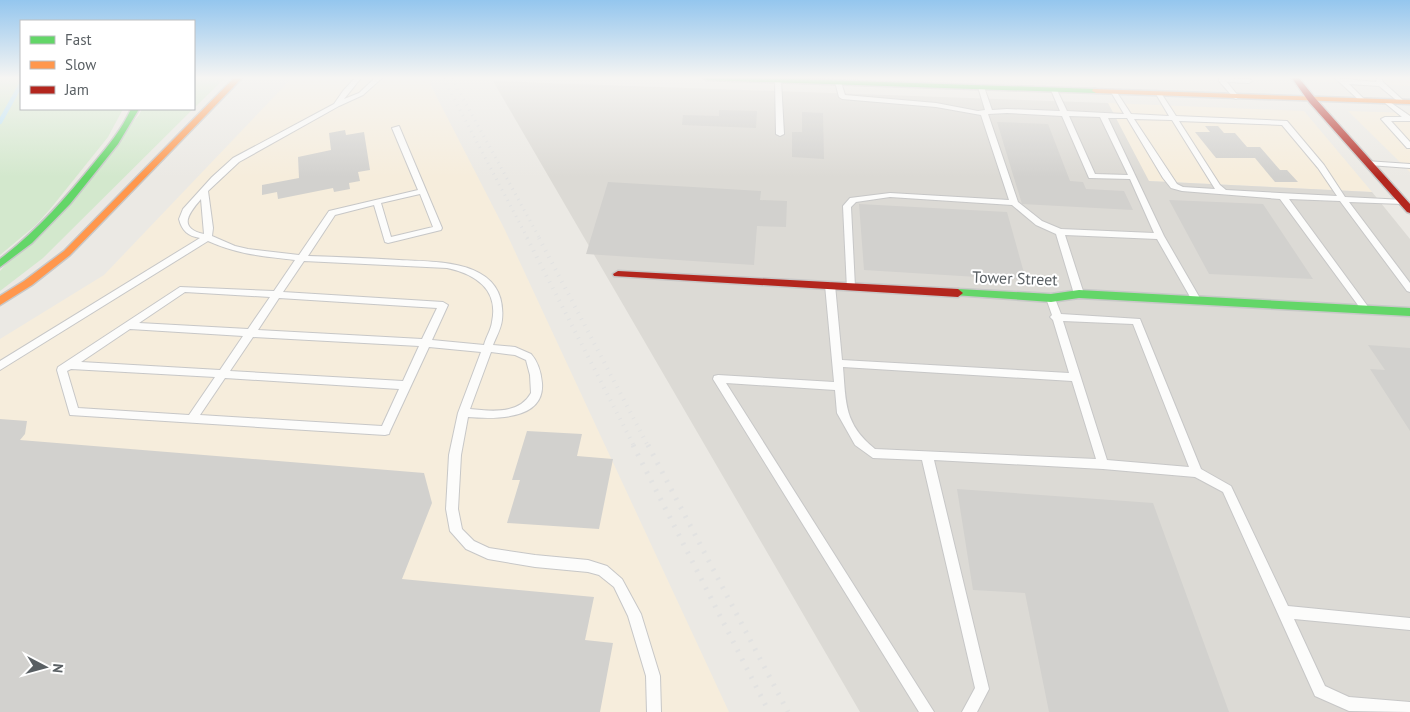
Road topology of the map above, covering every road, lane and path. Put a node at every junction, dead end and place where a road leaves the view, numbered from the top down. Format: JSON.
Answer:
{"nodes":[{"id":1,"x":134,"y":111,"type":"edge"},
{"id":2,"x":205,"y":111,"type":"edge"},
{"id":3,"x":326,"y":111,"type":"edge"},
{"id":4,"x":779,"y":111,"type":"edge"},
{"id":5,"x":981,"y":111,"type":"edge"},
{"id":6,"x":1064,"y":111,"type":"edge"},
{"id":7,"x":1126,"y":111,"type":"edge"},
{"id":8,"x":1170,"y":111,"type":"edge"},
{"id":9,"x":1322,"y":111,"type":"edge"},
{"id":10,"x":1399,"y":111,"type":"edge"},
{"id":11,"x":987,"y":112,"type":"junction"},
{"id":12,"x":1065,"y":114,"type":"junction"},
{"id":13,"x":1103,"y":115,"type":"junction"},
{"id":14,"x":1128,"y":115,"type":"junction"},
{"id":15,"x":1174,"y":117,"type":"junction"},
{"id":16,"x":1409,"y":119,"type":"edge"},
{"id":17,"x":396,"y":128,"type":"dead end"},
{"id":18,"x":780,"y":134,"type":"dead end"},
{"id":19,"x":1410,"y":146,"type":"edge"},
{"id":20,"x":1368,"y":164,"type":"junction"},
{"id":21,"x":1410,"y":166,"type":"edge"},
{"id":22,"x":1133,"y":177,"type":"junction"},
{"id":23,"x":204,"y":191,"type":"junction"},
{"id":24,"x":422,"y":191,"type":"junction"},
{"id":25,"x":1224,"y":192,"type":"junction"},
{"id":26,"x":1283,"y":197,"type":"junction"},
{"id":27,"x":1343,"y":200,"type":"junction"},
{"id":28,"x":377,"y":202,"type":"junction"},
{"id":29,"x":1014,"y":203,"type":"junction"},
{"id":30,"x":1407,"y":206,"type":"edge"},
{"id":31,"x":1060,"y":232,"type":"junction"},
{"id":32,"x":1160,"y":236,"type":"junction"},
{"id":33,"x":208,"y":237,"type":"junction"},
{"id":34,"x":300,"y":258,"type":"junction"},
{"id":35,"x":0,"y":264,"type":"edge"},
{"id":36,"x":618,"y":274,"type":"dead end"},
{"id":37,"x":830,"y":285,"type":"junction"},
{"id":38,"x":850,"y":286,"type":"junction"},
{"id":39,"x":1410,"y":289,"type":"edge"},
{"id":40,"x":1080,"y":294,"type":"junction"},
{"id":41,"x":275,"y":295,"type":"junction"},
{"id":42,"x":1051,"y":298,"type":"junction"},
{"id":43,"x":1196,"y":300,"type":"junction"},
{"id":44,"x":0,"y":301,"type":"edge"},
{"id":45,"x":1366,"y":310,"type":"junction"},
{"id":46,"x":1410,"y":312,"type":"edge"},
{"id":47,"x":1056,"y":317,"type":"junction"},
{"id":48,"x":128,"y":326,"type":"junction"},
{"id":49,"x":250,"y":333,"type":"junction"},
{"id":50,"x":426,"y":343,"type":"junction"},
{"id":51,"x":487,"y":348,"type":"junction"},
{"id":52,"x":838,"y":363,"type":"junction"},
{"id":53,"x":70,"y":365,"type":"junction"},
{"id":54,"x":0,"y":366,"type":"edge"},
{"id":55,"x":222,"y":374,"type":"junction"},
{"id":56,"x":1075,"y":377,"type":"junction"},
{"id":57,"x":406,"y":384,"type":"junction"},
{"id":58,"x":840,"y":386,"type":"junction"},
{"id":59,"x":463,"y":413,"type":"junction"},
{"id":60,"x":192,"y":419,"type":"junction"},
{"id":61,"x":927,"y":456,"type":"junction"},
{"id":62,"x":1103,"y":464,"type":"junction"},
{"id":63,"x":1197,"y":472,"type":"junction"},
{"id":64,"x":1284,"y":612,"type":"junction"},
{"id":65,"x":1410,"y":624,"type":"edge"},
{"id":66,"x":1410,"y":710,"type":"edge"},
{"id":67,"x":654,"y":712,"type":"edge"},
{"id":68,"x":927,"y":712,"type":"edge"},
{"id":69,"x":969,"y":712,"type":"edge"}],
"edges":[{"from":1,"to":35,"type":"main road"},
{"from":2,"to":44,"type":"main road"},
{"from":3,"to":23,"type":"lane"},
{"from":4,"to":18,"type":"lane"},
{"from":5,"to":11,"type":"lane"},
{"from":6,"to":12,"type":"lane"},
{"from":7,"to":14,"type":"lane"},
{"from":8,"to":15,"type":"lane"},
{"from":9,"to":20,"type":"main road"},
{"from":10,"to":16,"type":"lane"},
{"from":11,"to":12,"type":"lane"},
{"from":11,"to":29,"type":"lane"},
{"from":12,"to":13,"type":"lane"},
{"from":12,"to":22,"type":"lane"},
{"from":13,"to":14,"type":"lane"},
{"from":13,"to":22,"type":"lane"},
{"from":14,"to":15,"type":"lane"},
{"from":14,"to":25,"type":"lane"},
{"from":15,"to":25,"type":"lane"},
{"from":15,"to":27,"type":"lane"},
{"from":16,"to":19,"type":"lane"},
{"from":17,"to":24,"type":"lane"},
{"from":20,"to":21,"type":"lane"},
{"from":20,"to":30,"type":"main road"},
{"from":22,"to":32,"type":"lane"},
{"from":23,"to":33,"type":"lane"},
{"from":23,"to":33,"type":"lane"},
{"from":24,"to":28,"type":"lane"},
{"from":24,"to":28,"type":"lane"},
{"from":25,"to":26,"type":"lane"},
{"from":26,"to":27,"type":"lane"},
{"from":26,"to":45,"type":"lane"},
{"from":27,"to":30,"type":"lane"},
{"from":27,"to":39,"type":"lane"},
{"from":28,"to":34,"type":"lane"},
{"from":29,"to":31,"type":"lane"},
{"from":29,"to":38,"type":"lane"},
{"from":31,"to":32,"type":"lane"},
{"from":31,"to":40,"type":"lane"},
{"from":32,"to":43,"type":"lane"},
{"from":33,"to":34,"type":"lane"},
{"from":33,"to":54,"type":"lane"},
{"from":34,"to":41,"type":"lane"},
{"from":34,"to":51,"type":"lane"},
{"from":36,"to":37,"type":"main road","name":"Tower Street"},
{"from":37,"to":38,"type":"main road","name":"Tower Street"},
{"from":37,"to":52,"type":"lane"},
{"from":38,"to":42,"type":"main road","name":"Tower Street"},
{"from":40,"to":42,"type":"main road","name":"Tower Street"},
{"from":40,"to":43,"type":"main road","name":"Tower Street"},
{"from":41,"to":48,"type":"lane"},
{"from":41,"to":49,"type":"lane"},
{"from":41,"to":50,"type":"lane"},
{"from":42,"to":47,"type":"lane"},
{"from":43,"to":45,"type":"main road","name":"Tower Street"},
{"from":45,"to":46,"type":"main road","name":"Tower Street"},
{"from":47,"to":56,"type":"lane"},
{"from":47,"to":63,"type":"lane"},
{"from":48,"to":49,"type":"lane"},
{"from":48,"to":53,"type":"lane"},
{"from":49,"to":50,"type":"lane"},
{"from":49,"to":55,"type":"lane"},
{"from":50,"to":51,"type":"lane"},
{"from":50,"to":57,"type":"lane"},
{"from":51,"to":59,"type":"lane"},
{"from":51,"to":59,"type":"lane"},
{"from":52,"to":56,"type":"lane"},
{"from":52,"to":58,"type":"lane"},
{"from":53,"to":55,"type":"lane"},
{"from":53,"to":60,"type":"lane"},
{"from":55,"to":57,"type":"lane"},
{"from":55,"to":60,"type":"lane"},
{"from":56,"to":62,"type":"lane"},
{"from":57,"to":60,"type":"lane"},
{"from":58,"to":61,"type":"lane"},
{"from":58,"to":68,"type":"lane"},
{"from":59,"to":67,"type":"lane"},
{"from":61,"to":62,"type":"lane"},
{"from":61,"to":69,"type":"lane"},
{"from":62,"to":63,"type":"lane"},
{"from":63,"to":64,"type":"lane"},
{"from":64,"to":65,"type":"lane"},
{"from":64,"to":66,"type":"lane"}]}
